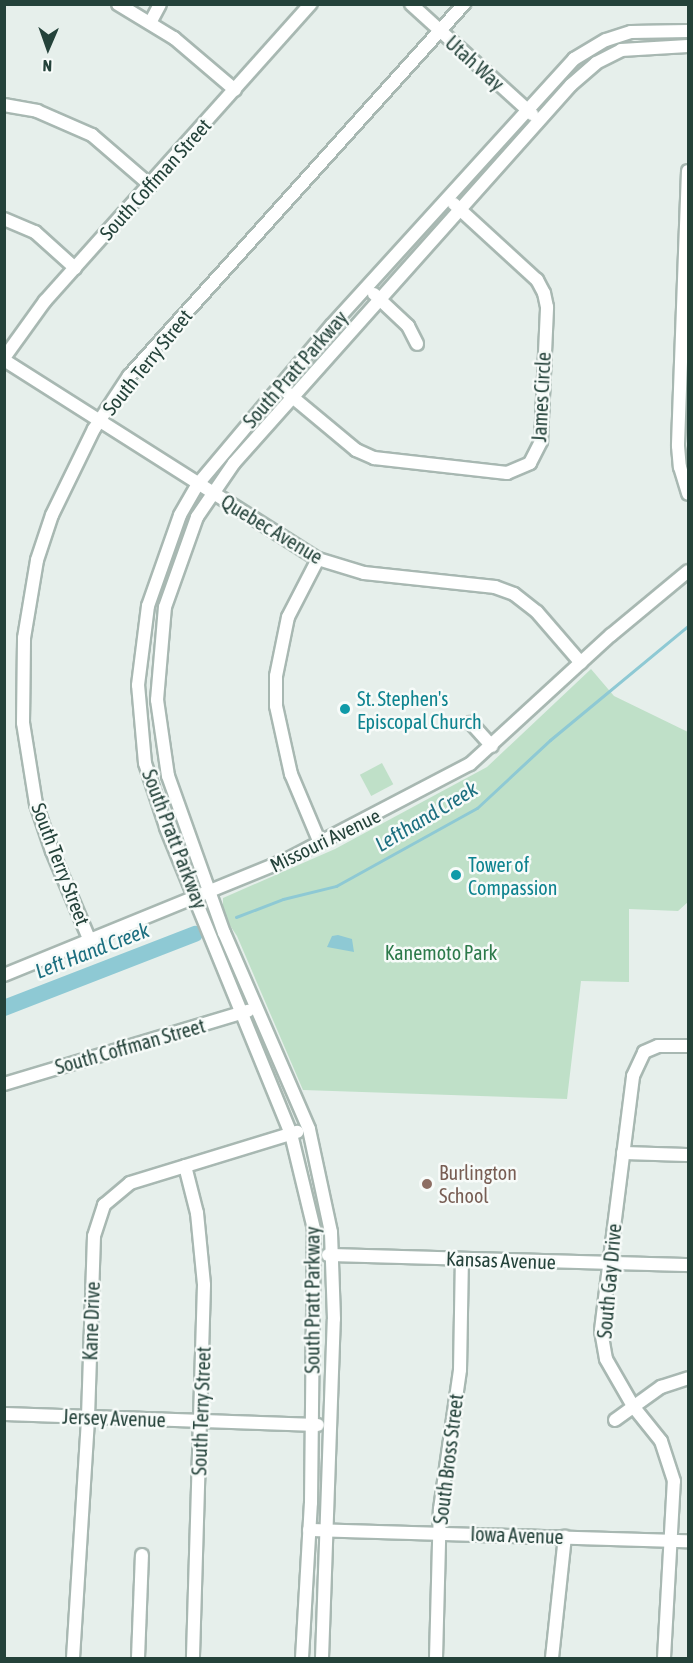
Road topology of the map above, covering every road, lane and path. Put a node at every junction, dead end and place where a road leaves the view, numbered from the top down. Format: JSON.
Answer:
{"nodes":[{"id":1,"x":118,"y":4,"type":"edge"},
{"id":2,"x":160,"y":4,"type":"edge"},
{"id":3,"x":311,"y":4,"type":"edge"},
{"id":4,"x":411,"y":4,"type":"edge"},
{"id":5,"x":464,"y":4,"type":"edge"},
{"id":6,"x":150,"y":23,"type":"junction"},
{"id":7,"x":441,"y":31,"type":"junction"},
{"id":8,"x":688,"y":31,"type":"edge"},
{"id":9,"x":688,"y":46,"type":"edge"},
{"id":10,"x":235,"y":90,"type":"junction"},
{"id":11,"x":4,"y":105,"type":"edge"},
{"id":12,"x":528,"y":111,"type":"junction"},
{"id":13,"x":540,"y":120,"type":"junction"},
{"id":14,"x":688,"y":171,"type":"edge"},
{"id":15,"x":150,"y":184,"type":"junction"},
{"id":16,"x":446,"y":199,"type":"junction"},
{"id":17,"x":459,"y":208,"type":"junction"},
{"id":18,"x":4,"y":219,"type":"edge"},
{"id":19,"x":75,"y":268,"type":"junction"},
{"id":20,"x":366,"y":287,"type":"junction"},
{"id":21,"x":378,"y":298,"type":"junction"},
{"id":22,"x":417,"y":344,"type":"dead end"},
{"id":23,"x":4,"y":359,"type":"edge"},
{"id":24,"x":278,"y":387,"type":"junction"},
{"id":25,"x":291,"y":395,"type":"junction"},
{"id":26,"x":685,"y":395,"type":"edge"},
{"id":27,"x":99,"y":421,"type":"junction"},
{"id":28,"x":198,"y":484,"type":"junction"},
{"id":29,"x":213,"y":493,"type":"junction"},
{"id":30,"x":688,"y":494,"type":"edge"},
{"id":31,"x":318,"y":559,"type":"junction"},
{"id":32,"x":688,"y":571,"type":"edge"},
{"id":33,"x":581,"y":663,"type":"junction"},
{"id":34,"x":471,"y":723,"type":"dead end"},
{"id":35,"x":492,"y":746,"type":"junction"},
{"id":36,"x":320,"y":843,"type":"junction"},
{"id":37,"x":210,"y":891,"type":"junction"},
{"id":38,"x":196,"y":897,"type":"junction"},
{"id":39,"x":90,"y":941,"type":"junction"},
{"id":40,"x":4,"y":975,"type":"edge"},
{"id":41,"x":256,"y":1008,"type":"junction"},
{"id":42,"x":242,"y":1013,"type":"junction"},
{"id":43,"x":688,"y":1046,"type":"edge"},
{"id":44,"x":4,"y":1084,"type":"edge"},
{"id":45,"x":309,"y":1130,"type":"junction"},
{"id":46,"x":291,"y":1134,"type":"junction"},
{"id":47,"x":623,"y":1153,"type":"junction"},
{"id":48,"x":688,"y":1155,"type":"edge"},
{"id":49,"x":185,"y":1166,"type":"junction"},
{"id":50,"x":333,"y":1252,"type":"junction"},
{"id":51,"x":462,"y":1259,"type":"junction"},
{"id":52,"x":315,"y":1260,"type":"junction"},
{"id":53,"x":609,"y":1263,"type":"junction"},
{"id":54,"x":688,"y":1265,"type":"edge"},
{"id":55,"x":688,"y":1378,"type":"edge"},
{"id":56,"x":633,"y":1406,"type":"junction"},
{"id":57,"x":4,"y":1414,"type":"edge"},
{"id":58,"x":88,"y":1417,"type":"junction"},
{"id":59,"x":615,"y":1420,"type":"dead end"},
{"id":60,"x":201,"y":1422,"type":"junction"},
{"id":61,"x":312,"y":1425,"type":"junction"},
{"id":62,"x":330,"y":1426,"type":"junction"},
{"id":63,"x":309,"y":1530,"type":"junction"},
{"id":64,"x":328,"y":1530,"type":"junction"},
{"id":65,"x":439,"y":1533,"type":"junction"},
{"id":66,"x":565,"y":1537,"type":"junction"},
{"id":67,"x":672,"y":1540,"type":"junction"},
{"id":68,"x":688,"y":1541,"type":"edge"},
{"id":69,"x":142,"y":1555,"type":"dead end"},
{"id":70,"x":73,"y":1659,"type":"edge"},
{"id":71,"x":138,"y":1659,"type":"edge"},
{"id":72,"x":193,"y":1659,"type":"edge"},
{"id":73,"x":302,"y":1659,"type":"edge"},
{"id":74,"x":322,"y":1659,"type":"edge"},
{"id":75,"x":436,"y":1659,"type":"edge"},
{"id":76,"x":552,"y":1659,"type":"edge"},
{"id":77,"x":664,"y":1659,"type":"edge"}],
"edges":[{"from":1,"to":6,"type":"street"},
{"from":2,"to":6,"type":"street"},
{"from":3,"to":10,"type":"street","name":"South Coffman Street"},
{"from":4,"to":7,"type":"street","name":"Utah Way"},
{"from":5,"to":7,"type":"street","name":"South Terry Street"},
{"from":6,"to":10,"type":"street"},
{"from":7,"to":12,"type":"street","name":"Utah Way"},
{"from":7,"to":27,"type":"street","name":"South Terry Street"},
{"from":8,"to":12,"type":"street","name":"South Pratt Parkway"},
{"from":9,"to":13,"type":"street","name":"South Pratt Parkway"},
{"from":10,"to":15,"type":"street","name":"South Coffman Street"},
{"from":11,"to":15,"type":"street"},
{"from":12,"to":13,"type":"street","name":"Utah Way"},
{"from":12,"to":16,"type":"street","name":"South Pratt Parkway"},
{"from":13,"to":17,"type":"street","name":"South Pratt Parkway"},
{"from":14,"to":26,"type":"street"},
{"from":15,"to":19,"type":"street","name":"South Coffman Street"},
{"from":16,"to":17,"type":"street","name":"James Circle"},
{"from":16,"to":20,"type":"street","name":"South Pratt Parkway"},
{"from":17,"to":21,"type":"street","name":"South Pratt Parkway"},
{"from":17,"to":25,"type":"street","name":"James Circle"},
{"from":18,"to":19,"type":"street"},
{"from":19,"to":23,"type":"street","name":"South Coffman Street"},
{"from":20,"to":21,"type":"street"},
{"from":20,"to":24,"type":"street","name":"South Pratt Parkway"},
{"from":21,"to":22,"type":"street"},
{"from":21,"to":25,"type":"street","name":"South Pratt Parkway"},
{"from":23,"to":27,"type":"street","name":"Quebec Avenue"},
{"from":24,"to":25,"type":"street","name":"James Circle"},
{"from":24,"to":28,"type":"street","name":"South Pratt Parkway"},
{"from":25,"to":29,"type":"street","name":"South Pratt Parkway"},
{"from":26,"to":30,"type":"street"},
{"from":27,"to":28,"type":"street","name":"Quebec Avenue"},
{"from":27,"to":39,"type":"street","name":"South Terry Street"},
{"from":28,"to":29,"type":"street","name":"Quebec Avenue"},
{"from":28,"to":38,"type":"street","name":"South Pratt Parkway"},
{"from":29,"to":31,"type":"street","name":"Quebec Avenue"},
{"from":29,"to":37,"type":"street","name":"South Pratt Parkway"},
{"from":31,"to":33,"type":"street","name":"Quebec Avenue"},
{"from":31,"to":36,"type":"street"},
{"from":32,"to":33,"type":"street","name":"Missouri Avenue"},
{"from":33,"to":35,"type":"street","name":"Missouri Avenue"},
{"from":34,"to":35,"type":"street"},
{"from":35,"to":36,"type":"street","name":"Missouri Avenue"},
{"from":36,"to":37,"type":"street","name":"Missouri Avenue"},
{"from":37,"to":38,"type":"street","name":"Missouri Avenue"},
{"from":37,"to":41,"type":"street","name":"South Pratt Parkway"},
{"from":38,"to":39,"type":"street","name":"Missouri Avenue"},
{"from":38,"to":42,"type":"street","name":"South Pratt Parkway"},
{"from":39,"to":40,"type":"street","name":"Missouri Avenue"},
{"from":41,"to":42,"type":"street","name":"South Coffman Street"},
{"from":41,"to":45,"type":"street","name":"South Pratt Parkway"},
{"from":42,"to":44,"type":"street","name":"South Coffman Street"},
{"from":42,"to":46,"type":"street","name":"South Pratt Parkway"},
{"from":43,"to":47,"type":"street","name":"South Gay Drive"},
{"from":45,"to":46,"type":"street","name":"Kane Drive"},
{"from":45,"to":50,"type":"street","name":"South Pratt Parkway"},
{"from":46,"to":49,"type":"street","name":"Kane Drive"},
{"from":46,"to":52,"type":"street","name":"South Pratt Parkway"},
{"from":47,"to":48,"type":"street"},
{"from":47,"to":53,"type":"street","name":"South Gay Drive"},
{"from":49,"to":58,"type":"street","name":"Kane Drive"},
{"from":49,"to":60,"type":"street","name":"South Terry Street"},
{"from":50,"to":51,"type":"street","name":"Kansas Avenue"},
{"from":50,"to":52,"type":"street","name":"Kansas Avenue"},
{"from":50,"to":62,"type":"street","name":"South Pratt Parkway"},
{"from":51,"to":53,"type":"street","name":"Kansas Avenue"},
{"from":51,"to":65,"type":"street","name":"South Bross Street"},
{"from":52,"to":61,"type":"street","name":"South Pratt Parkway"},
{"from":53,"to":54,"type":"street","name":"Kansas Avenue"},
{"from":53,"to":56,"type":"street","name":"South Gay Drive"},
{"from":55,"to":56,"type":"street"},
{"from":56,"to":59,"type":"street"},
{"from":56,"to":67,"type":"street","name":"South Gay Drive"},
{"from":57,"to":58,"type":"street","name":"Jersey Avenue"},
{"from":58,"to":60,"type":"street","name":"Jersey Avenue"},
{"from":58,"to":70,"type":"street","name":"Kane Drive"},
{"from":60,"to":61,"type":"street","name":"Jersey Avenue"},
{"from":60,"to":72,"type":"street","name":"South Terry Street"},
{"from":61,"to":62,"type":"street","name":"Jersey Avenue"},
{"from":61,"to":63,"type":"street","name":"South Pratt Parkway"},
{"from":62,"to":64,"type":"street","name":"South Pratt Parkway"},
{"from":63,"to":64,"type":"street","name":"Iowa Avenue"},
{"from":63,"to":73,"type":"street","name":"South Pratt Parkway"},
{"from":64,"to":65,"type":"street","name":"Iowa Avenue"},
{"from":64,"to":74,"type":"street","name":"South Pratt Parkway"},
{"from":65,"to":66,"type":"street","name":"Iowa Avenue"},
{"from":65,"to":75,"type":"street","name":"South Bross Street"},
{"from":66,"to":67,"type":"street","name":"Iowa Avenue"},
{"from":66,"to":76,"type":"street"},
{"from":67,"to":68,"type":"street","name":"Iowa Avenue"},
{"from":67,"to":77,"type":"street","name":"South Gay Drive"},
{"from":69,"to":71,"type":"street"}]}
